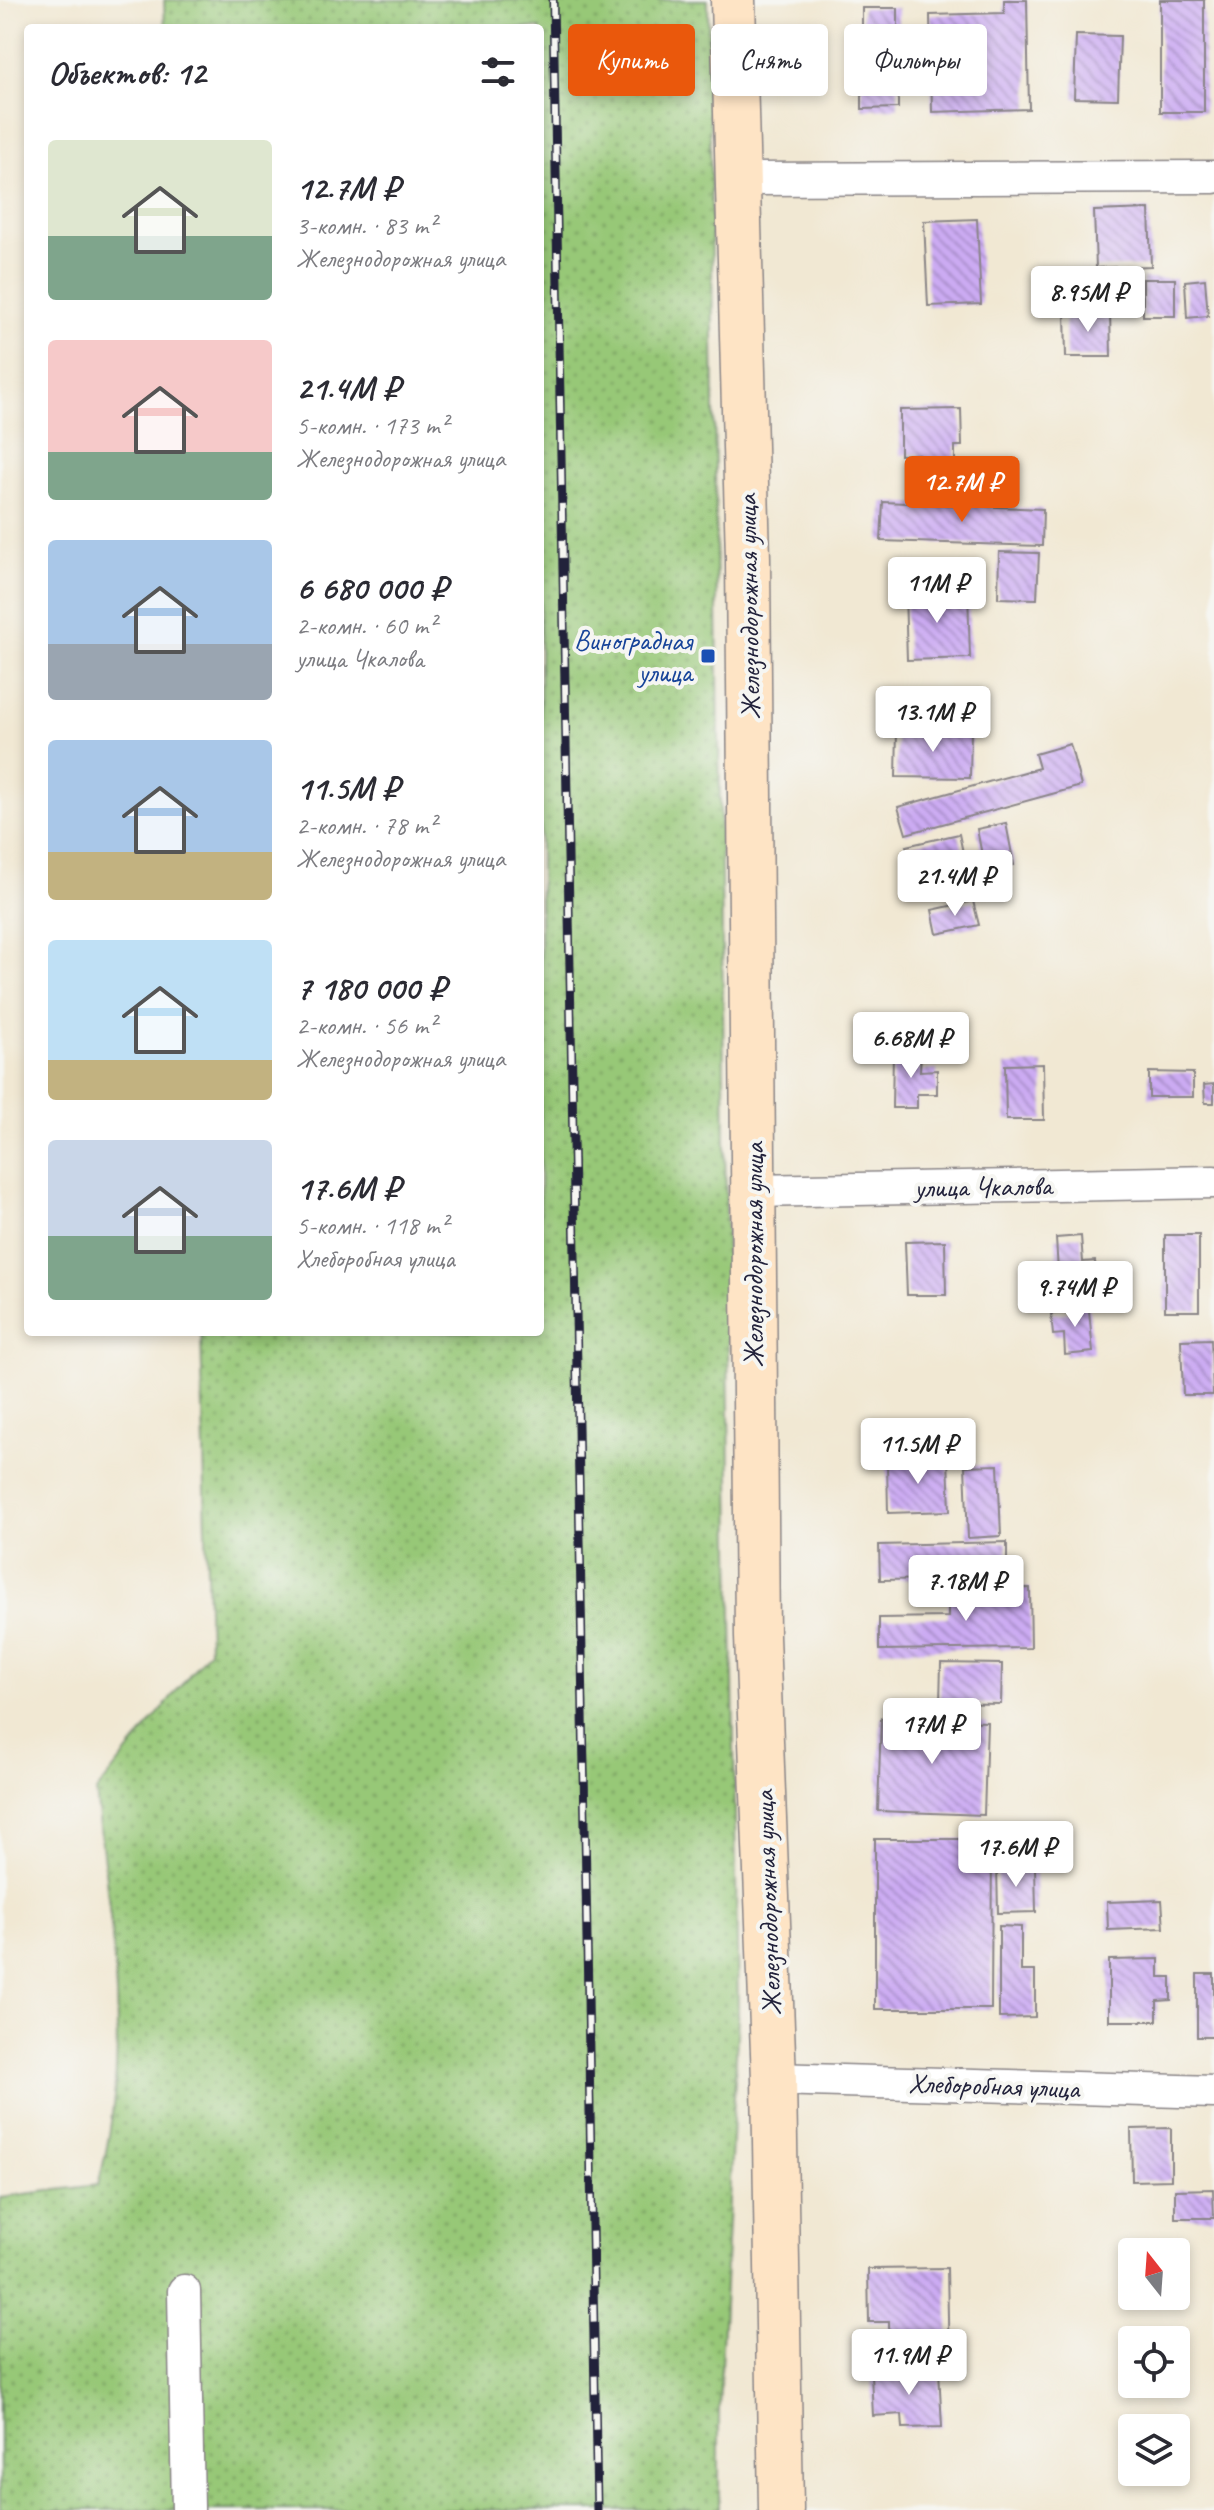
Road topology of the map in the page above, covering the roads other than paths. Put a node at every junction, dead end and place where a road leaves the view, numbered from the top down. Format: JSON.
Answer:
{"nodes":[{"id":1,"x":733,"y":0,"type":"edge"},
{"id":2,"x":1214,"y":177,"type":"edge"},
{"id":3,"x":737,"y":179,"type":"junction"},
{"id":4,"x":1214,"y":1182,"type":"edge"},
{"id":5,"x":753,"y":1191,"type":"junction"},
{"id":6,"x":774,"y":2079,"type":"junction"},
{"id":7,"x":1214,"y":2092,"type":"edge"},
{"id":8,"x":184,"y":2291,"type":"dead end"},
{"id":9,"x":188,"y":2510,"type":"edge"},
{"id":10,"x":781,"y":2510,"type":"edge"}],
"edges":[{"from":1,"to":3,"type":"main road","name":"Железнодорожная улица"},
{"from":2,"to":3,"type":"street"},
{"from":3,"to":5,"type":"main road","name":"Железнодорожная улица"},
{"from":4,"to":5,"type":"street","name":"улица Чкалова"},
{"from":5,"to":6,"type":"main road","name":"Железнодорожная улица"},
{"from":6,"to":7,"type":"street","name":"Хлеборобная улица"},
{"from":6,"to":10,"type":"main road","name":"Железнодорожная улица"},
{"from":8,"to":9,"type":"street"}]}
